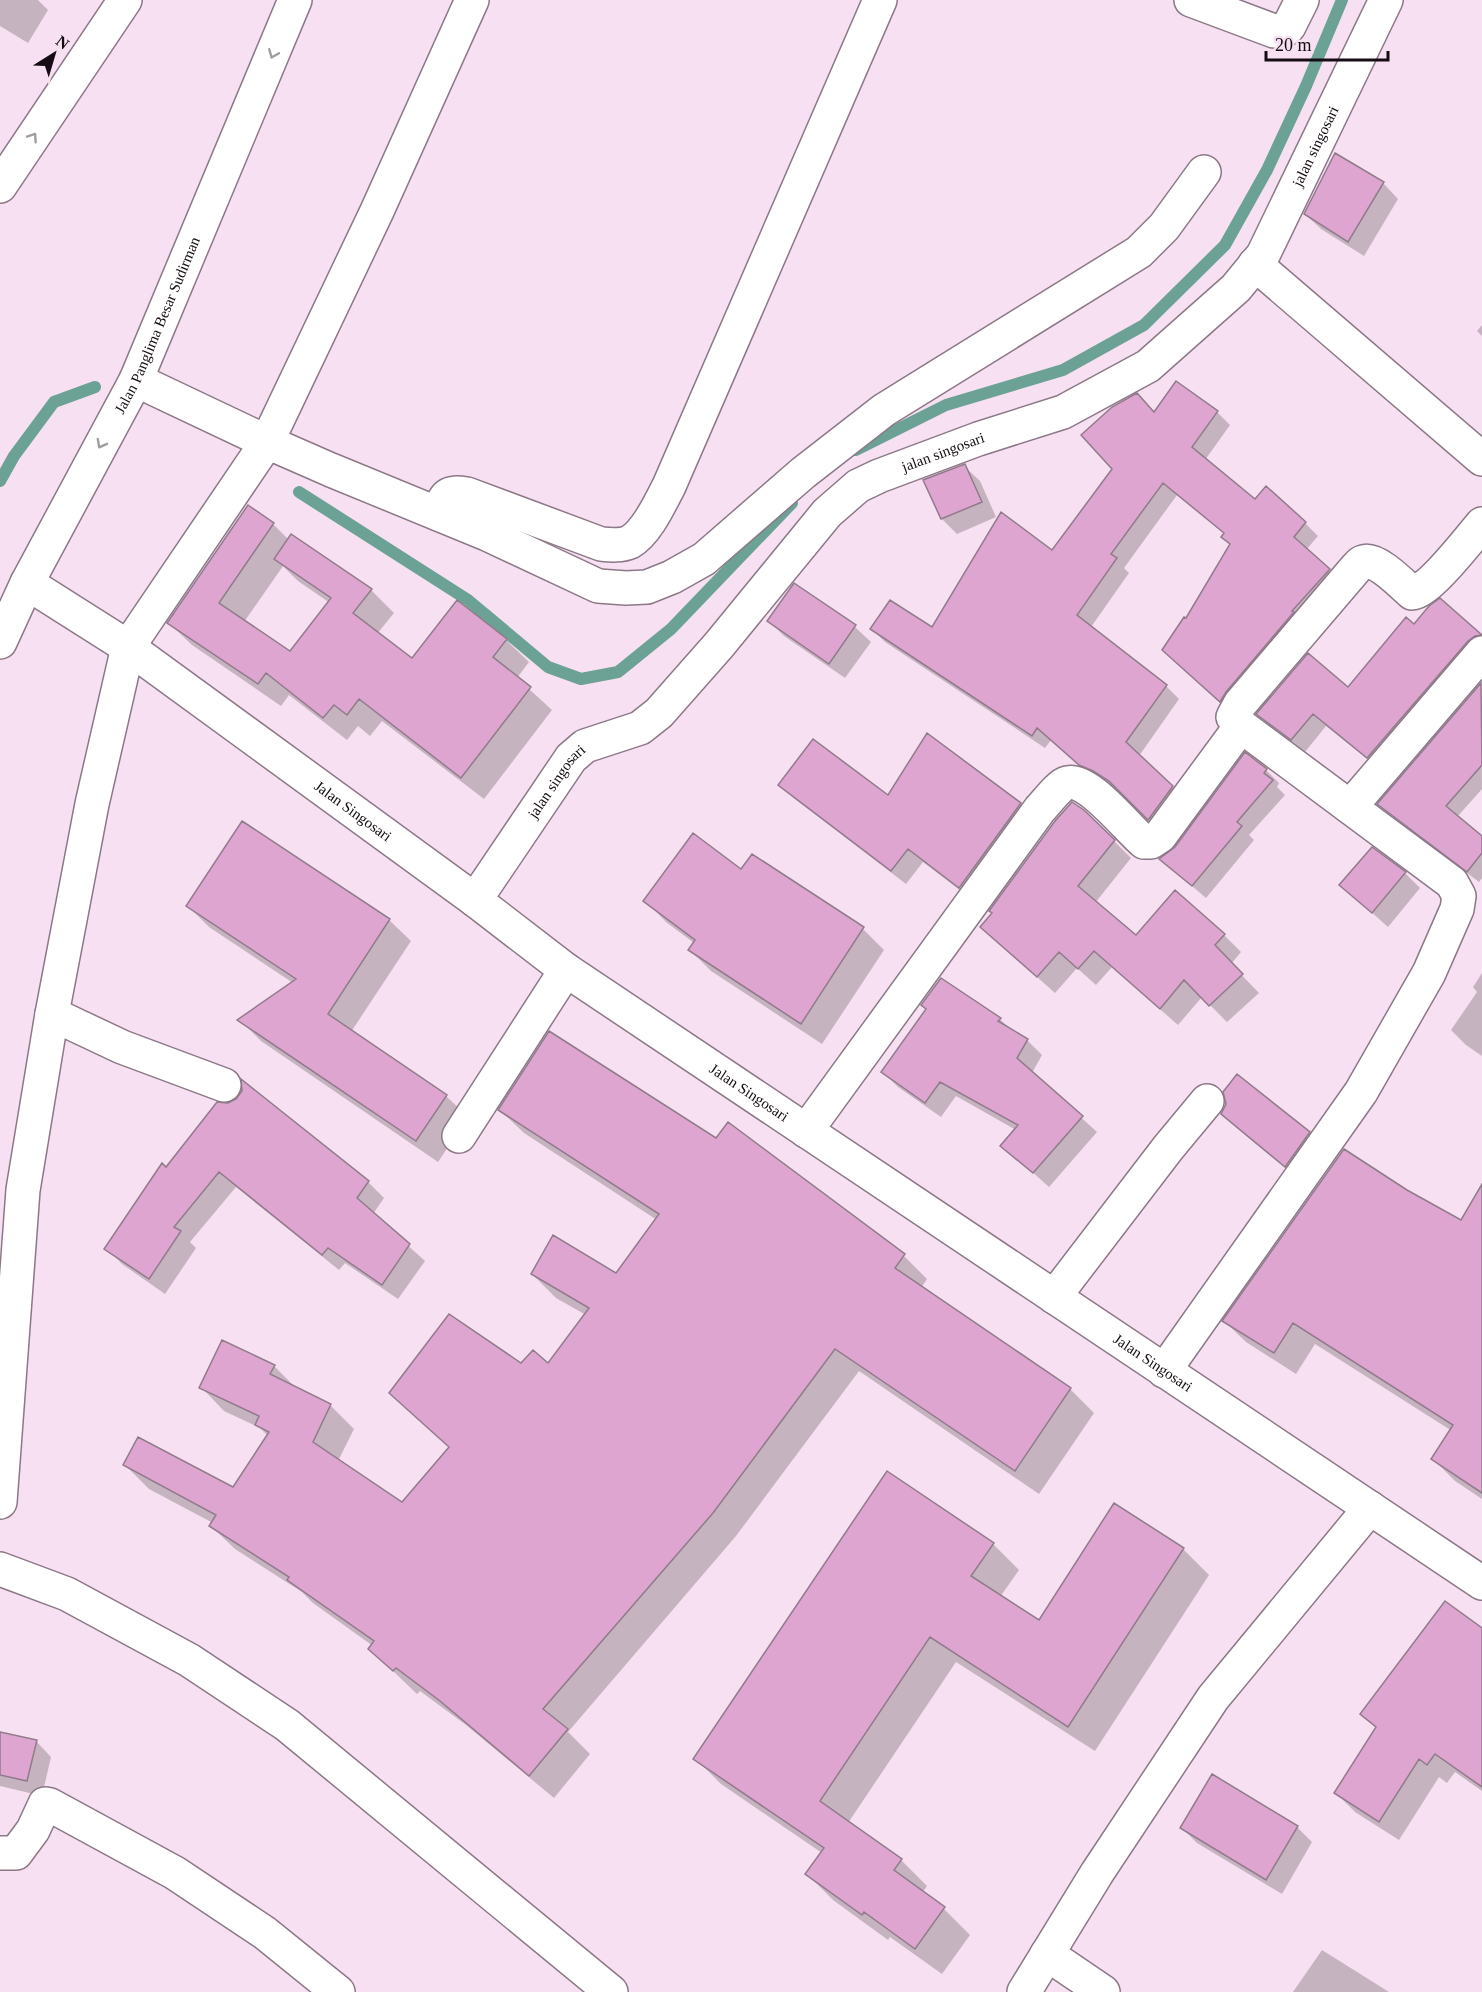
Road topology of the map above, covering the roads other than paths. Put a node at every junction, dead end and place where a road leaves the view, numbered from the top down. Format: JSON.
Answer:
{"nodes":[{"id":1,"x":125,"y":0,"type":"edge"},
{"id":2,"x":295,"y":0,"type":"edge"},
{"id":3,"x":472,"y":0,"type":"edge"},
{"id":4,"x":880,"y":0,"type":"edge"},
{"id":5,"x":1191,"y":0,"type":"edge"},
{"id":6,"x":1302,"y":0,"type":"edge"},
{"id":7,"x":1386,"y":0,"type":"edge"},
{"id":8,"x":1204,"y":172,"type":"dead end"},
{"id":9,"x":0,"y":186,"type":"edge"},
{"id":10,"x":1256,"y":264,"type":"junction"},
{"id":11,"x":136,"y":380,"type":"junction"},
{"id":12,"x":267,"y":442,"type":"junction"},
{"id":13,"x":1482,"y":459,"type":"edge"},
{"id":14,"x":439,"y":514,"type":"junction"},
{"id":15,"x":1482,"y":524,"type":"edge"},
{"id":16,"x":27,"y":583,"type":"junction"},
{"id":17,"x":0,"y":642,"type":"edge"},
{"id":18,"x":128,"y":647,"type":"junction"},
{"id":19,"x":1482,"y":653,"type":"edge"},
{"id":20,"x":1241,"y":726,"type":"junction"},
{"id":21,"x":1350,"y":807,"type":"junction"},
{"id":22,"x":475,"y":900,"type":"junction"},
{"id":23,"x":566,"y":970,"type":"junction"},
{"id":24,"x":52,"y":1014,"type":"junction"},
{"id":25,"x":224,"y":1085,"type":"dead end"},
{"id":26,"x":1207,"y":1101,"type":"dead end"},
{"id":27,"x":806,"y":1131,"type":"junction"},
{"id":28,"x":459,"y":1136,"type":"dead end"},
{"id":29,"x":1054,"y":1297,"type":"junction"},
{"id":30,"x":1164,"y":1371,"type":"junction"},
{"id":31,"x":0,"y":1502,"type":"edge"},
{"id":32,"x":1370,"y":1508,"type":"junction"},
{"id":33,"x":0,"y":1569,"type":"edge"},
{"id":34,"x":1482,"y":1583,"type":"edge"},
{"id":35,"x":0,"y":1853,"type":"edge"},
{"id":36,"x":1047,"y":1954,"type":"junction"},
{"id":37,"x":338,"y":1992,"type":"edge"},
{"id":38,"x":611,"y":1992,"type":"edge"},
{"id":39,"x":1024,"y":1992,"type":"edge"},
{"id":40,"x":1103,"y":1992,"type":"edge"}],
"edges":[{"from":9,"to":1,"type":"street","one_way":true},
{"from":2,"to":11,"type":"street","name":"Jalan Panglima Besar Sudirman","one_way":true},
{"from":3,"to":12,"type":"street"},
{"from":4,"to":14,"type":"street"},
{"from":5,"to":6,"type":"street"},
{"from":7,"to":10,"type":"street","name":"jalan singosari"},
{"from":8,"to":14,"type":"street"},
{"from":10,"to":13,"type":"street"},
{"from":10,"to":22,"type":"street","name":"jalan singosari"},
{"from":11,"to":12,"type":"street"},
{"from":11,"to":16,"type":"street","name":"Jalan Panglima Besar Sudirman","one_way":true},
{"from":12,"to":14,"type":"street"},
{"from":12,"to":18,"type":"street"},
{"from":15,"to":20,"type":"street"},
{"from":16,"to":17,"type":"street","name":"Jalan Panglima Besar Sudirman"},
{"from":16,"to":18,"type":"street","name":"Jalan Singosari"},
{"from":18,"to":22,"type":"street","name":"Jalan Singosari"},
{"from":18,"to":24,"type":"street"},
{"from":19,"to":21,"type":"street"},
{"from":20,"to":21,"type":"street"},
{"from":20,"to":27,"type":"street"},
{"from":21,"to":30,"type":"street"},
{"from":22,"to":23,"type":"street","name":"Jalan Singosari"},
{"from":23,"to":27,"type":"street","name":"Jalan Singosari"},
{"from":23,"to":28,"type":"street"},
{"from":24,"to":25,"type":"street"},
{"from":24,"to":31,"type":"street"},
{"from":26,"to":29,"type":"street"},
{"from":27,"to":29,"type":"street","name":"Jalan Singosari"},
{"from":29,"to":30,"type":"street","name":"Jalan Singosari"},
{"from":30,"to":32,"type":"street","name":"Jalan Singosari"},
{"from":32,"to":34,"type":"street","name":"Jalan Singosari"},
{"from":32,"to":36,"type":"street"},
{"from":33,"to":38,"type":"street"},
{"from":35,"to":37,"type":"street"},
{"from":36,"to":39,"type":"street"},
{"from":36,"to":40,"type":"street"}]}
